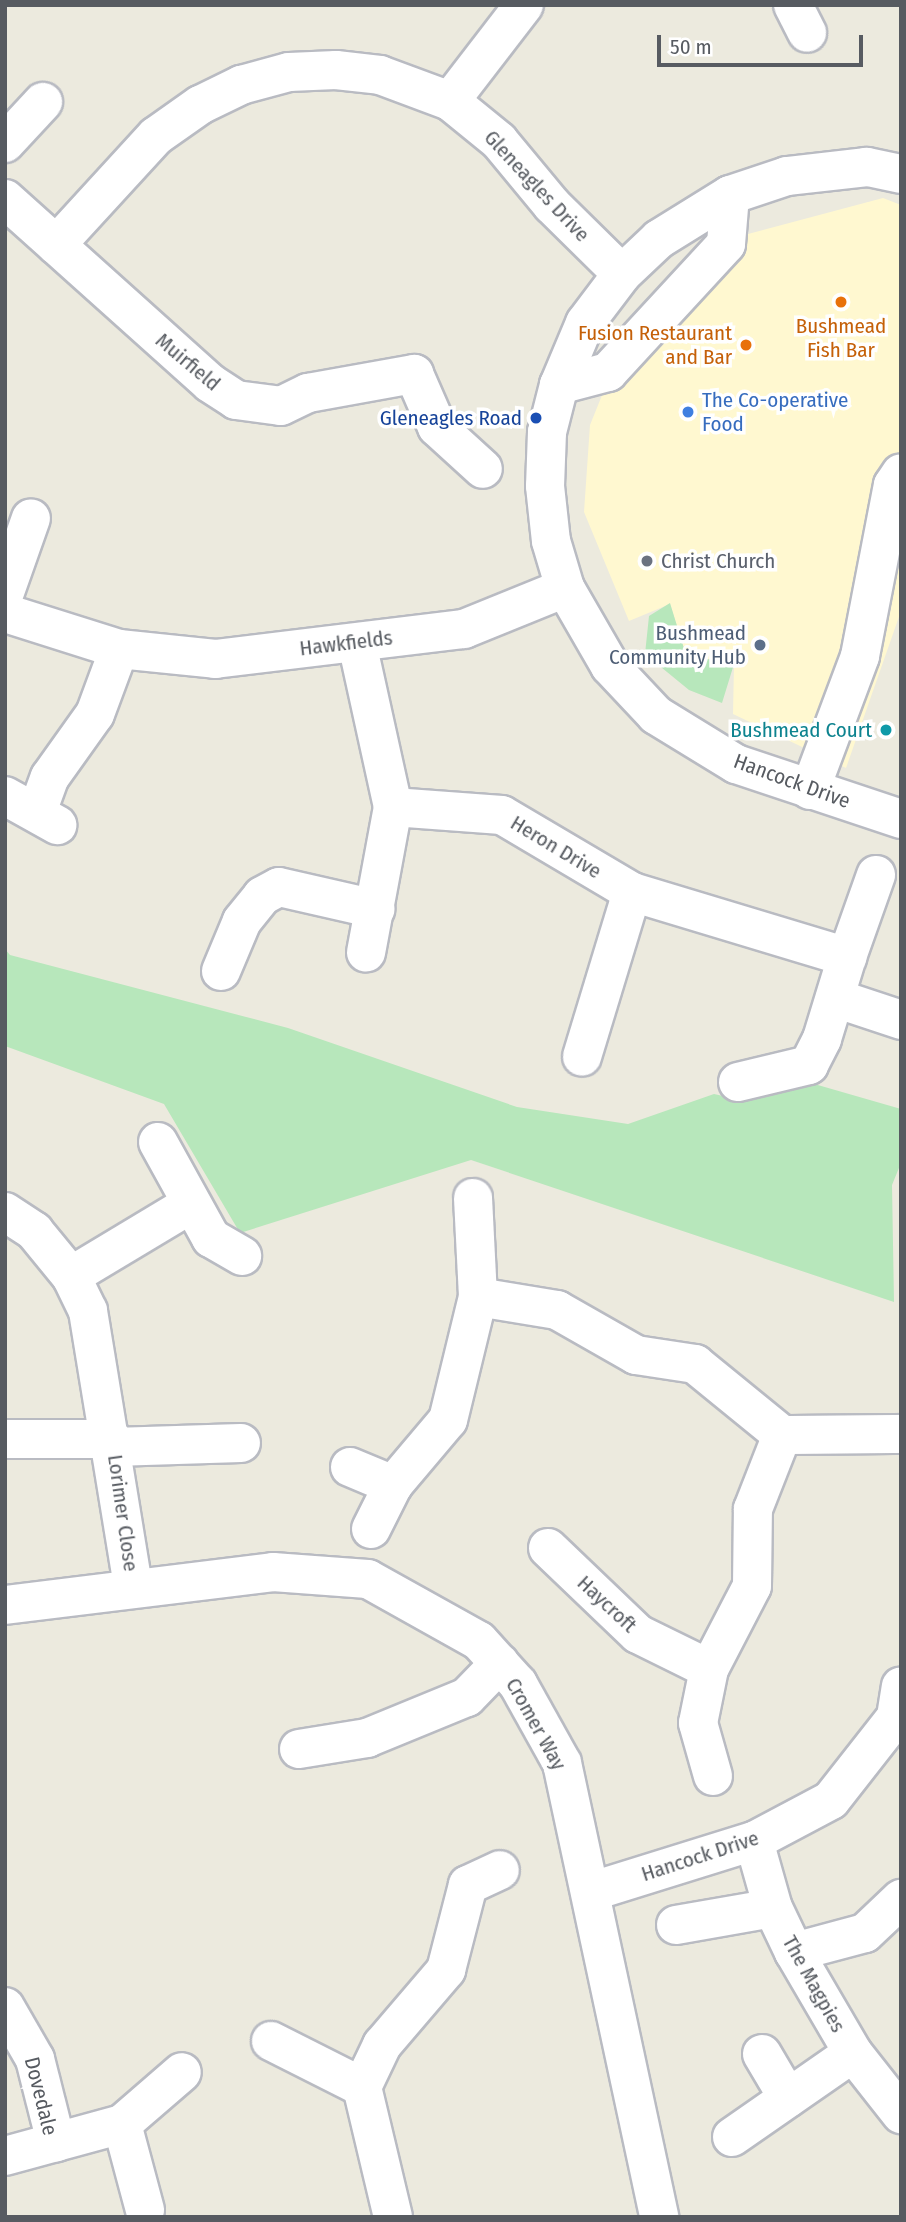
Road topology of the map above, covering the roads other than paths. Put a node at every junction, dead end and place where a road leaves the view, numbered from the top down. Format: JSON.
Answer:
{"nodes":[{"id":1,"x":520,"y":6,"type":"edge"},
{"id":2,"x":450,"y":101,"type":"junction"},
{"id":3,"x":43,"y":102,"type":"dead end"},
{"id":4,"x":5,"y":143,"type":"edge"},
{"id":5,"x":901,"y":174,"type":"edge"},
{"id":6,"x":730,"y":195,"type":"junction"},
{"id":7,"x":5,"y":199,"type":"edge"},
{"id":8,"x":56,"y":245,"type":"junction"},
{"id":9,"x":622,"y":274,"type":"junction"},
{"id":10,"x":559,"y":385,"type":"junction"},
{"id":11,"x":483,"y":469,"type":"dead end"},
{"id":12,"x":901,"y":473,"type":"edge"},
{"id":13,"x":31,"y":517,"type":"dead end"},
{"id":14,"x":892,"y":531,"type":"edge"},
{"id":15,"x":565,"y":588,"type":"junction"},
{"id":16,"x":5,"y":592,"type":"edge"},
{"id":17,"x":5,"y":613,"type":"edge"},
{"id":18,"x":357,"y":643,"type":"junction"},
{"id":19,"x":119,"y":649,"type":"junction"},
{"id":20,"x":810,"y":790,"type":"junction"},
{"id":21,"x":393,"y":807,"type":"junction"},
{"id":22,"x":34,"y":812,"type":"edge"},
{"id":23,"x":901,"y":819,"type":"edge"},
{"id":24,"x":876,"y":875,"type":"dead end"},
{"id":25,"x":632,"y":892,"type":"junction"},
{"id":26,"x":376,"y":909,"type":"junction"},
{"id":27,"x":366,"y":953,"type":"dead end"},
{"id":28,"x":848,"y":957,"type":"junction"},
{"id":29,"x":221,"y":971,"type":"dead end"},
{"id":30,"x":835,"y":998,"type":"junction"},
{"id":31,"x":901,"y":1020,"type":"edge"},
{"id":32,"x":582,"y":1057,"type":"dead end"},
{"id":33,"x":738,"y":1082,"type":"dead end"},
{"id":34,"x":158,"y":1142,"type":"dead end"},
{"id":35,"x":473,"y":1198,"type":"dead end"},
{"id":36,"x":191,"y":1204,"type":"junction"},
{"id":37,"x":5,"y":1212,"type":"edge"},
{"id":38,"x":242,"y":1256,"type":"dead end"},
{"id":39,"x":71,"y":1276,"type":"junction"},
{"id":40,"x":478,"y":1297,"type":"junction"},
{"id":41,"x":901,"y":1434,"type":"edge"},
{"id":42,"x":782,"y":1436,"type":"junction"},
{"id":43,"x":13,"y":1440,"type":"edge"},
{"id":44,"x":113,"y":1443,"type":"junction"},
{"id":45,"x":241,"y":1443,"type":"dead end"},
{"id":46,"x":350,"y":1467,"type":"dead end"},
{"id":47,"x":393,"y":1485,"type":"junction"},
{"id":48,"x":371,"y":1529,"type":"dead end"},
{"id":49,"x":548,"y":1548,"type":"dead end"},
{"id":50,"x":133,"y":1587,"type":"junction"},
{"id":51,"x":5,"y":1605,"type":"edge"},
{"id":52,"x":500,"y":1663,"type":"junction"},
{"id":53,"x":709,"y":1669,"type":"junction"},
{"id":54,"x":901,"y":1686,"type":"edge"},
{"id":55,"x":299,"y":1749,"type":"dead end"},
{"id":56,"x":713,"y":1776,"type":"dead end"},
{"id":57,"x":754,"y":1841,"type":"junction"},
{"id":58,"x":500,"y":1870,"type":"dead end"},
{"id":59,"x":593,"y":1891,"type":"junction"},
{"id":60,"x":901,"y":1899,"type":"edge"},
{"id":61,"x":773,"y":1908,"type":"junction"},
{"id":62,"x":676,"y":1925,"type":"dead end"},
{"id":63,"x":794,"y":1952,"type":"junction"},
{"id":64,"x":5,"y":2007,"type":"edge"},
{"id":65,"x":271,"y":2041,"type":"dead end"},
{"id":66,"x":853,"y":2053,"type":"junction"},
{"id":67,"x":762,"y":2054,"type":"dead end"},
{"id":68,"x":182,"y":2073,"type":"dead end"},
{"id":69,"x":362,"y":2087,"type":"junction"},
{"id":70,"x":788,"y":2098,"type":"junction"},
{"id":71,"x":901,"y":2114,"type":"edge"},
{"id":72,"x":122,"y":2124,"type":"junction"},
{"id":73,"x":732,"y":2137,"type":"dead end"},
{"id":74,"x":56,"y":2142,"type":"junction"},
{"id":75,"x":5,"y":2155,"type":"edge"},
{"id":76,"x":145,"y":2210,"type":"dead end"},
{"id":77,"x":393,"y":2217,"type":"edge"},
{"id":78,"x":659,"y":2217,"type":"edge"}],
"edges":[{"from":1,"to":2,"type":"street"},
{"from":2,"to":8,"type":"street","name":"Gleneagles Drive"},
{"from":2,"to":9,"type":"street","name":"Gleneagles Drive"},
{"from":3,"to":4,"type":"street"},
{"from":5,"to":6,"type":"street","name":"Hancock Drive"},
{"from":6,"to":9,"type":"street","name":"Hancock Drive"},
{"from":6,"to":10,"type":"street"},
{"from":7,"to":8,"type":"street","name":"Muirfield"},
{"from":8,"to":11,"type":"street","name":"Muirfield"},
{"from":9,"to":10,"type":"street","name":"Hancock Drive"},
{"from":10,"to":15,"type":"street","name":"Hancock Drive"},
{"from":12,"to":14,"type":"street"},
{"from":13,"to":16,"type":"street"},
{"from":14,"to":20,"type":"street"},
{"from":15,"to":18,"type":"street","name":"Hawkfields"},
{"from":15,"to":20,"type":"street","name":"Hancock Drive"},
{"from":17,"to":19,"type":"street","name":"Hawkfields"},
{"from":18,"to":19,"type":"street","name":"Hawkfields"},
{"from":18,"to":21,"type":"street"},
{"from":19,"to":22,"type":"street"},
{"from":20,"to":23,"type":"street","name":"Hancock Drive"},
{"from":21,"to":25,"type":"street","name":"Heron Drive"},
{"from":21,"to":26,"type":"street"},
{"from":24,"to":28,"type":"street"},
{"from":25,"to":28,"type":"street","name":"Heron Drive"},
{"from":25,"to":32,"type":"street"},
{"from":26,"to":27,"type":"street"},
{"from":26,"to":29,"type":"street"},
{"from":28,"to":30,"type":"street"},
{"from":30,"to":31,"type":"street"},
{"from":30,"to":33,"type":"street"},
{"from":34,"to":36,"type":"street"},
{"from":35,"to":40,"type":"street"},
{"from":36,"to":38,"type":"street"},
{"from":36,"to":39,"type":"street"},
{"from":37,"to":39,"type":"street","name":"Lorimer Close"},
{"from":39,"to":44,"type":"street","name":"Lorimer Close"},
{"from":40,"to":42,"type":"street"},
{"from":40,"to":47,"type":"street"},
{"from":41,"to":42,"type":"street"},
{"from":42,"to":53,"type":"street"},
{"from":43,"to":44,"type":"street","name":"Lorimer Close"},
{"from":44,"to":45,"type":"street"},
{"from":44,"to":50,"type":"street","name":"Lorimer Close"},
{"from":46,"to":47,"type":"street"},
{"from":47,"to":48,"type":"street"},
{"from":49,"to":53,"type":"street","name":"Haycroft"},
{"from":50,"to":51,"type":"street","name":"Cromer Way"},
{"from":50,"to":52,"type":"street","name":"Cromer Way"},
{"from":52,"to":55,"type":"street"},
{"from":52,"to":59,"type":"street","name":"Cromer Way"},
{"from":53,"to":56,"type":"street"},
{"from":54,"to":57,"type":"street","name":"Hancock Drive"},
{"from":57,"to":59,"type":"street","name":"Hancock Drive"},
{"from":57,"to":61,"type":"street","name":"The Magpies"},
{"from":58,"to":69,"type":"street"},
{"from":59,"to":78,"type":"street","name":"Cromer Way"},
{"from":60,"to":63,"type":"street"},
{"from":61,"to":62,"type":"street"},
{"from":61,"to":63,"type":"street","name":"The Magpies"},
{"from":63,"to":66,"type":"street","name":"The Magpies"},
{"from":64,"to":74,"type":"street","name":"Dovedale"},
{"from":65,"to":69,"type":"street"},
{"from":66,"to":70,"type":"street"},
{"from":66,"to":71,"type":"street","name":"The Magpies"},
{"from":67,"to":70,"type":"street"},
{"from":68,"to":72,"type":"street"},
{"from":69,"to":77,"type":"street"},
{"from":70,"to":73,"type":"street"},
{"from":72,"to":74,"type":"street"},
{"from":72,"to":76,"type":"street"},
{"from":74,"to":75,"type":"street","name":"Dovedale"}]}
